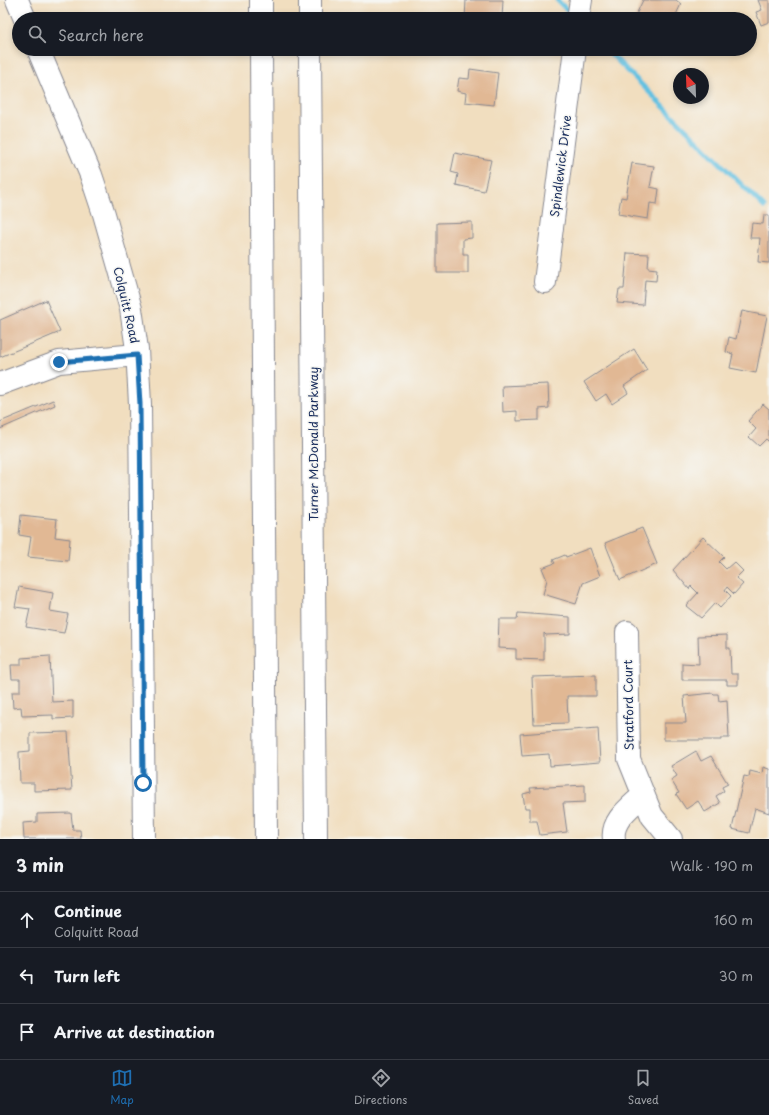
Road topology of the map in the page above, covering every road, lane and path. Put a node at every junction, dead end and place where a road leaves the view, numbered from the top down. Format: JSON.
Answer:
{"nodes":[{"id":1,"x":17,"y":0,"type":"edge"},
{"id":2,"x":261,"y":0,"type":"edge"},
{"id":3,"x":310,"y":0,"type":"edge"},
{"id":4,"x":581,"y":0,"type":"edge"},
{"id":5,"x":22,"y":12,"type":"edge"},
{"id":6,"x":261,"y":12,"type":"edge"},
{"id":7,"x":310,"y":12,"type":"edge"},
{"id":8,"x":579,"y":12,"type":"edge"},
{"id":9,"x":41,"y":56,"type":"edge"},
{"id":10,"x":261,"y":56,"type":"edge"},
{"id":11,"x":310,"y":56,"type":"edge"},
{"id":12,"x":574,"y":56,"type":"edge"},
{"id":13,"x":545,"y":282,"type":"dead end"},
{"id":14,"x":137,"y":355,"type":"junction"},
{"id":15,"x":0,"y":384,"type":"edge"},
{"id":16,"x":627,"y":632,"type":"dead end"},
{"id":17,"x":643,"y":795,"type":"junction"},
{"id":18,"x":144,"y":839,"type":"edge"},
{"id":19,"x":266,"y":839,"type":"edge"},
{"id":20,"x":316,"y":839,"type":"edge"},
{"id":21,"x":614,"y":839,"type":"edge"},
{"id":22,"x":671,"y":839,"type":"edge"}],
"edges":[{"from":1,"to":5,"type":"main road"},
{"from":2,"to":6,"type":"main road"},
{"from":3,"to":7,"type":"main road"},
{"from":4,"to":8,"type":"main road"},
{"from":9,"to":14,"type":"main road","name":"Colquitt Road"},
{"from":10,"to":19,"type":"main road"},
{"from":11,"to":20,"type":"main road","name":"Turner McDonald Parkway"},
{"from":12,"to":13,"type":"main road","name":"Spindlewick Drive"},
{"from":14,"to":15,"type":"main road"},
{"from":14,"to":18,"type":"main road","name":"Colquitt Road"},
{"from":16,"to":17,"type":"main road","name":"Stratford Court"},
{"from":17,"to":21,"type":"main road"},
{"from":17,"to":22,"type":"main road","name":"Stratford Court"}]}
